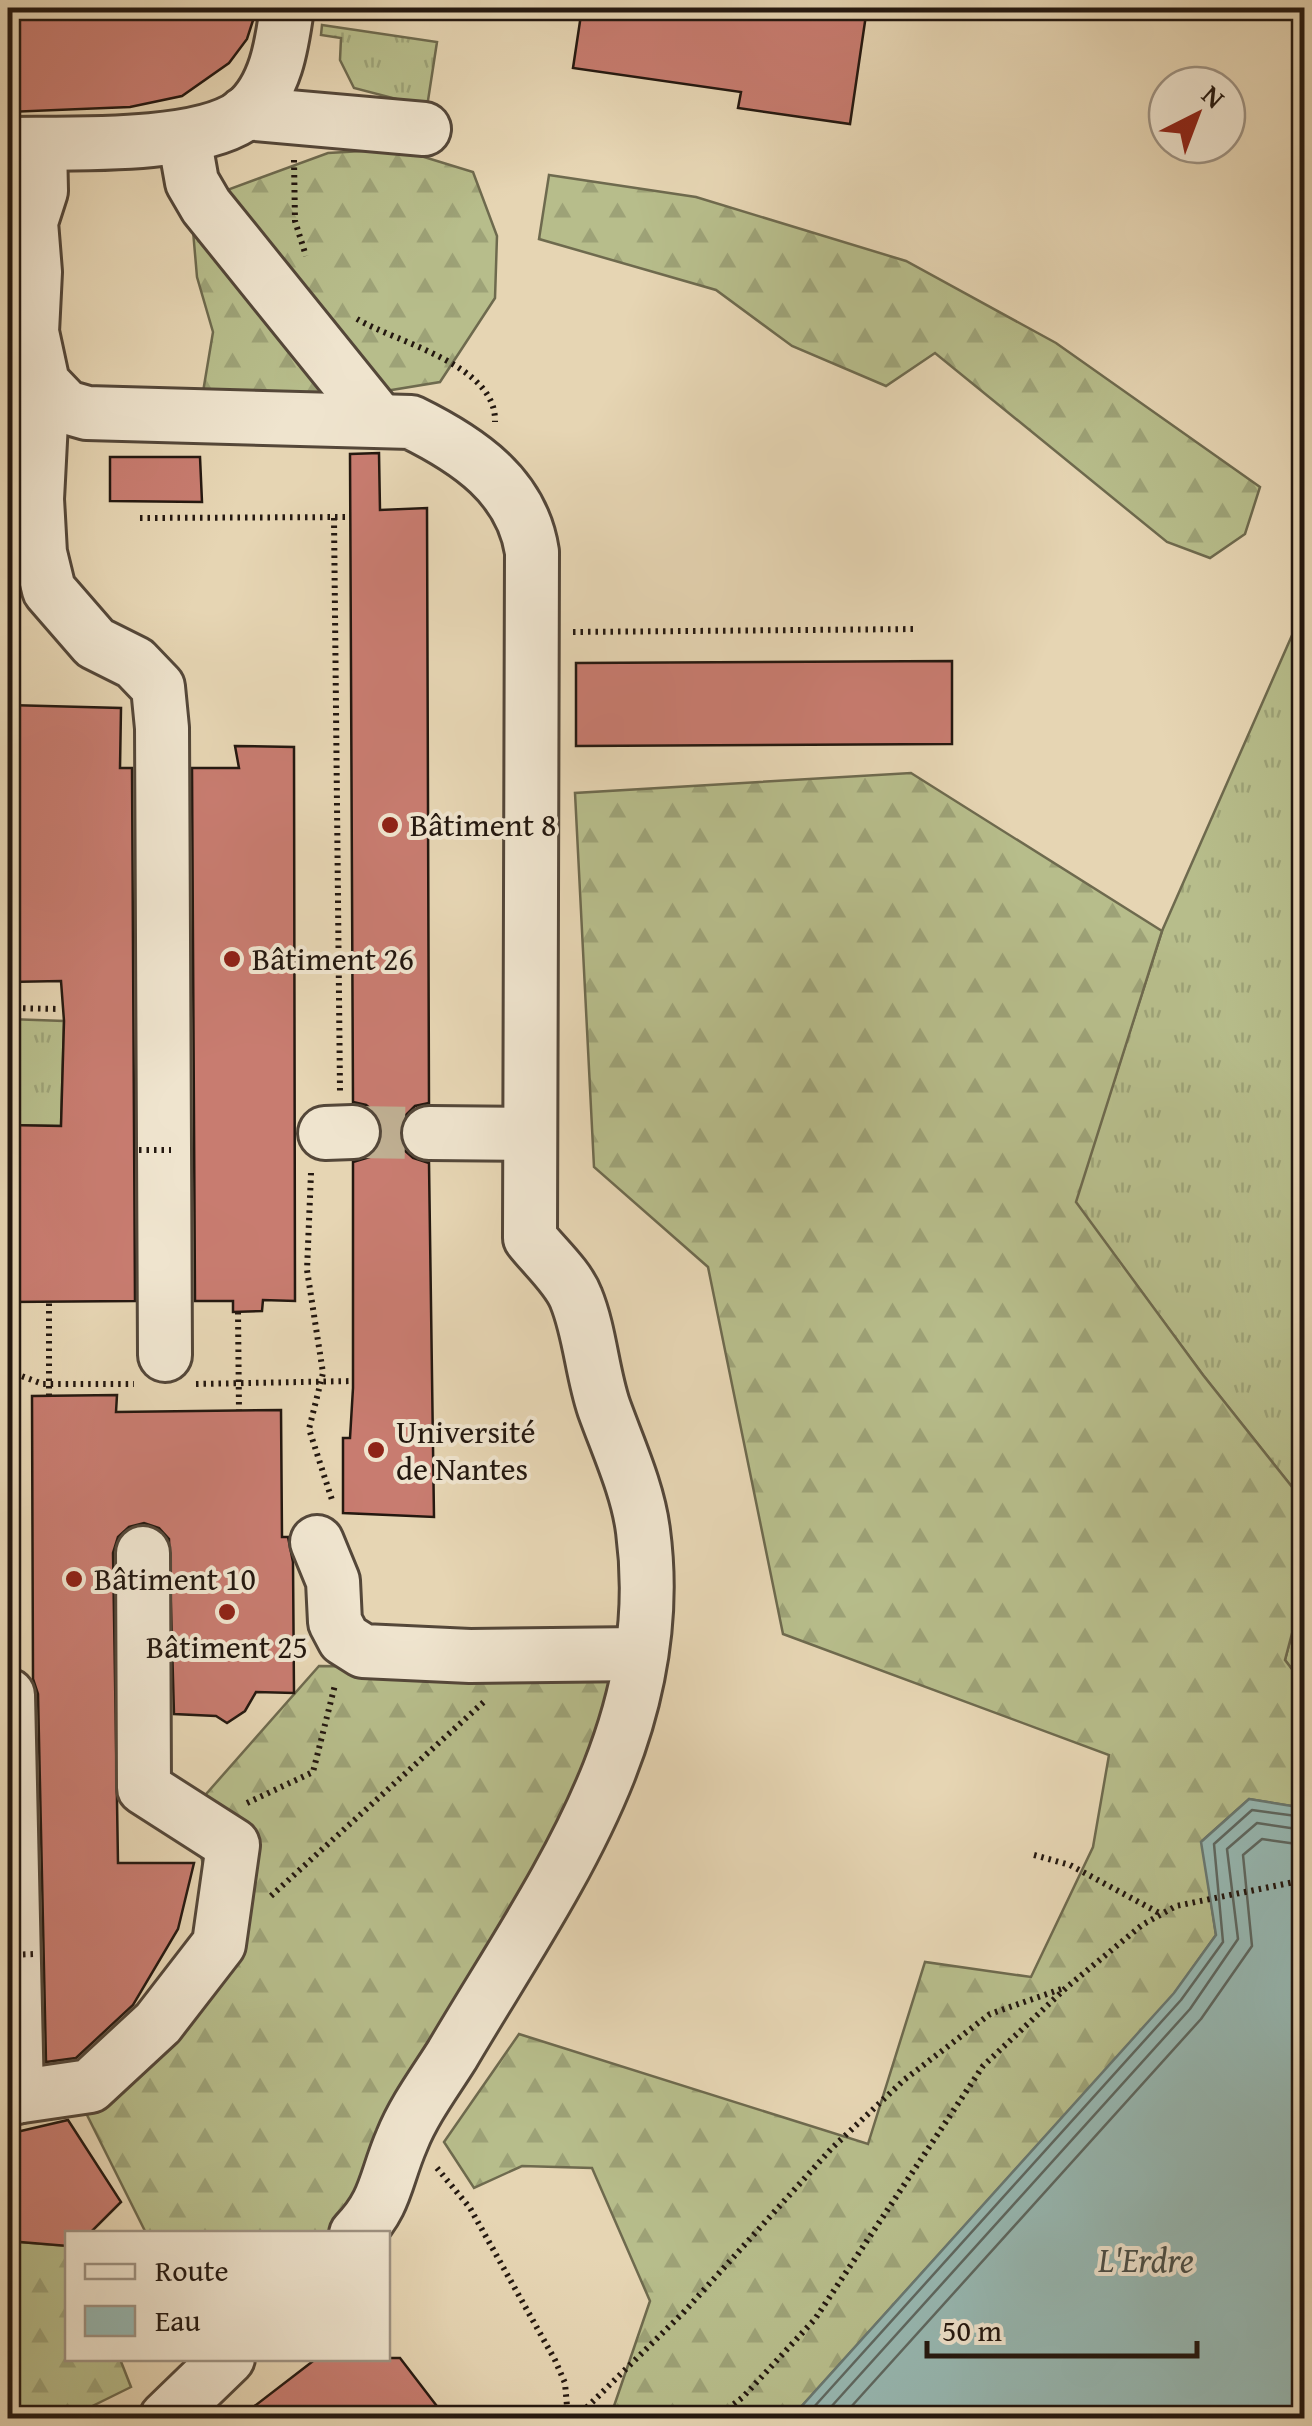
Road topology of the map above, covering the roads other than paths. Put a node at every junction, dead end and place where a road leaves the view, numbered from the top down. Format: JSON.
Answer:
{"nodes":[{"id":1,"x":287,"y":8,"type":"edge"},
{"id":2,"x":246,"y":113,"type":"junction"},
{"id":3,"x":424,"y":130,"type":"dead end"},
{"id":4,"x":184,"y":137,"type":"junction"},
{"id":5,"x":24,"y":144,"type":"edge"},
{"id":6,"x":19,"y":223,"type":"edge"},
{"id":7,"x":25,"y":383,"type":"edge"},
{"id":8,"x":377,"y":418,"type":"junction"},
{"id":9,"x":429,"y":1133,"type":"tunnel mouth"},
{"id":10,"x":530,"y":1134,"type":"junction"},
{"id":11,"x":163,"y":1375,"type":"road end"},
{"id":12,"x":321,"y":1552,"type":"road end"},
{"id":13,"x":143,"y":1553,"type":"dead end"},
{"id":14,"x":640,"y":1654,"type":"junction"},
{"id":15,"x":8,"y":1695,"type":"edge"},
{"id":16,"x":12,"y":2097,"type":"edge"},
{"id":17,"x":359,"y":2231,"type":"edge"},
{"id":18,"x":225,"y":2361,"type":"edge"},
{"id":19,"x":166,"y":2418,"type":"edge"}],
"edges":[{"from":1,"to":2,"type":"street"},
{"from":2,"to":3,"type":"street"},
{"from":2,"to":4,"type":"street"},
{"from":4,"to":5,"type":"street"},
{"from":4,"to":8,"type":"street"},
{"from":5,"to":6,"type":"street"},
{"from":6,"to":7,"type":"street"},
{"from":7,"to":8,"type":"street"},
{"from":7,"to":11,"type":"street"},
{"from":8,"to":10,"type":"street"},
{"from":9,"to":10,"type":"street"},
{"from":10,"to":14,"type":"street"},
{"from":12,"to":14,"type":"street"},
{"from":13,"to":16,"type":"street"},
{"from":14,"to":17,"type":"street"},
{"from":15,"to":16,"type":"street"},
{"from":18,"to":19,"type":"street"}]}
